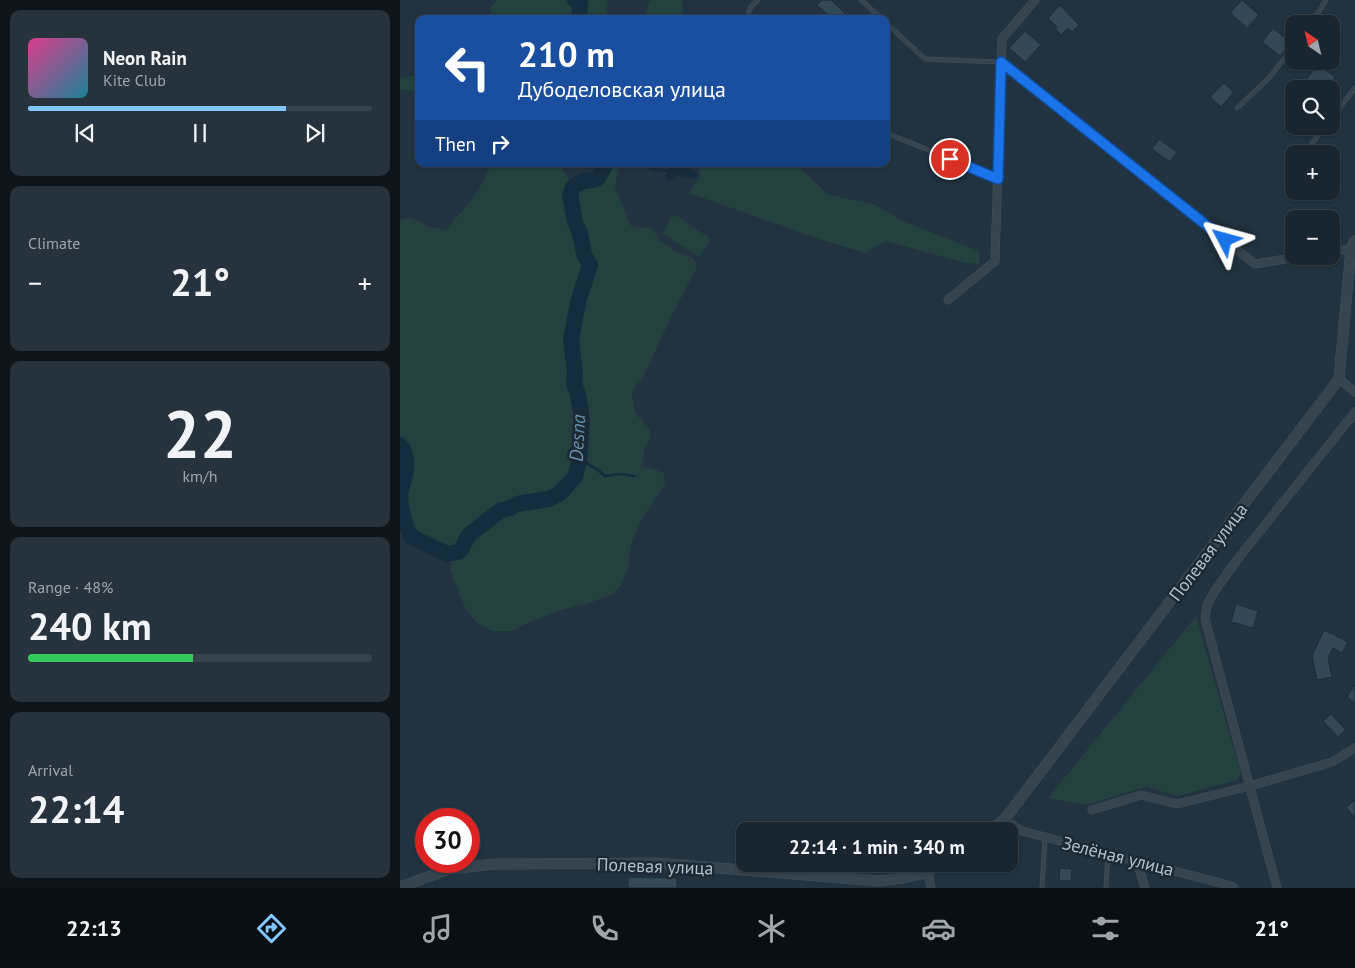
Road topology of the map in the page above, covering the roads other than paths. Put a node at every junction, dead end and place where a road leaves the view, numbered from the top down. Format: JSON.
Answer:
{"nodes":[{"id":1,"x":758,"y":0,"type":"edge"},
{"id":2,"x":861,"y":0,"type":"edge"},
{"id":3,"x":1035,"y":0,"type":"edge"},
{"id":4,"x":1326,"y":0,"type":"edge"},
{"id":5,"x":748,"y":15,"type":"edge"},
{"id":6,"x":878,"y":15,"type":"edge"},
{"id":7,"x":1317,"y":15,"type":"edge"},
{"id":8,"x":890,"y":27,"type":"edge"},
{"id":9,"x":1285,"y":58,"type":"edge"},
{"id":10,"x":1001,"y":62,"type":"junction"},
{"id":11,"x":1355,"y":88,"type":"edge"},
{"id":12,"x":1340,"y":107,"type":"edge"},
{"id":13,"x":1237,"y":108,"type":"dead end"},
{"id":14,"x":890,"y":135,"type":"edge"},
{"id":15,"x":998,"y":179,"type":"junction"},
{"id":16,"x":1353,"y":245,"type":"edge"},
{"id":17,"x":1340,"y":249,"type":"edge"},
{"id":18,"x":1285,"y":259,"type":"edge"},
{"id":19,"x":948,"y":300,"type":"dead end"},
{"id":20,"x":1339,"y":379,"type":"junction"},
{"id":21,"x":1355,"y":392,"type":"edge"},
{"id":22,"x":1355,"y":412,"type":"edge"},
{"id":23,"x":1355,"y":748,"type":"edge"},
{"id":24,"x":1250,"y":786,"type":"junction"},
{"id":25,"x":1092,"y":810,"type":"dead end"},
{"id":26,"x":1004,"y":820,"type":"junction"},
{"id":27,"x":1001,"y":822,"type":"edge"},
{"id":28,"x":1045,"y":838,"type":"junction"},
{"id":29,"x":1108,"y":854,"type":"junction"},
{"id":30,"x":1137,"y":861,"type":"junction"},
{"id":31,"x":926,"y":872,"type":"edge"},
{"id":32,"x":928,"y":872,"type":"edge"},
{"id":33,"x":1203,"y":878,"type":"junction"},
{"id":34,"x":881,"y":885,"type":"edge"},
{"id":35,"x":400,"y":887,"type":"edge"},
{"id":36,"x":931,"y":888,"type":"edge"},
{"id":37,"x":1042,"y":888,"type":"edge"},
{"id":38,"x":1106,"y":888,"type":"edge"},
{"id":39,"x":1145,"y":888,"type":"edge"},
{"id":40,"x":1203,"y":888,"type":"edge"},
{"id":41,"x":1234,"y":888,"type":"edge"},
{"id":42,"x":1277,"y":888,"type":"edge"}],
"edges":[{"from":1,"to":5,"type":"lane"},
{"from":2,"to":6,"type":"lane"},
{"from":3,"to":10,"type":"street"},
{"from":4,"to":7,"type":"lane"},
{"from":8,"to":10,"type":"lane"},
{"from":9,"to":13,"type":"lane"},
{"from":10,"to":15,"type":"street"},
{"from":10,"to":18,"type":"street"},
{"from":11,"to":12,"type":"lane"},
{"from":14,"to":15,"type":"lane"},
{"from":15,"to":19,"type":"street"},
{"from":16,"to":17,"type":"street"},
{"from":16,"to":20,"type":"street"},
{"from":20,"to":21,"type":"street"},
{"from":20,"to":26,"type":"street","name":"Полевая улица"},
{"from":22,"to":24,"type":"street"},
{"from":23,"to":24,"type":"street"},
{"from":24,"to":25,"type":"street"},
{"from":24,"to":42,"type":"street"},
{"from":26,"to":27,"type":"street","name":"Полевая улица"},
{"from":26,"to":28,"type":"street","name":"Зелёная улица"},
{"from":28,"to":29,"type":"street","name":"Зелёная улица"},
{"from":28,"to":37,"type":"lane"},
{"from":29,"to":30,"type":"street","name":"Зелёная улица"},
{"from":29,"to":38,"type":"lane"},
{"from":30,"to":33,"type":"street","name":"Зелёная улица"},
{"from":30,"to":39,"type":"street"},
{"from":31,"to":34,"type":"street","name":"Полевая улица"},
{"from":32,"to":36,"type":"street"},
{"from":33,"to":40,"type":"street"},
{"from":33,"to":41,"type":"street","name":"Зелёная улица"},
{"from":34,"to":35,"type":"street","name":"Полевая улица"}]}
